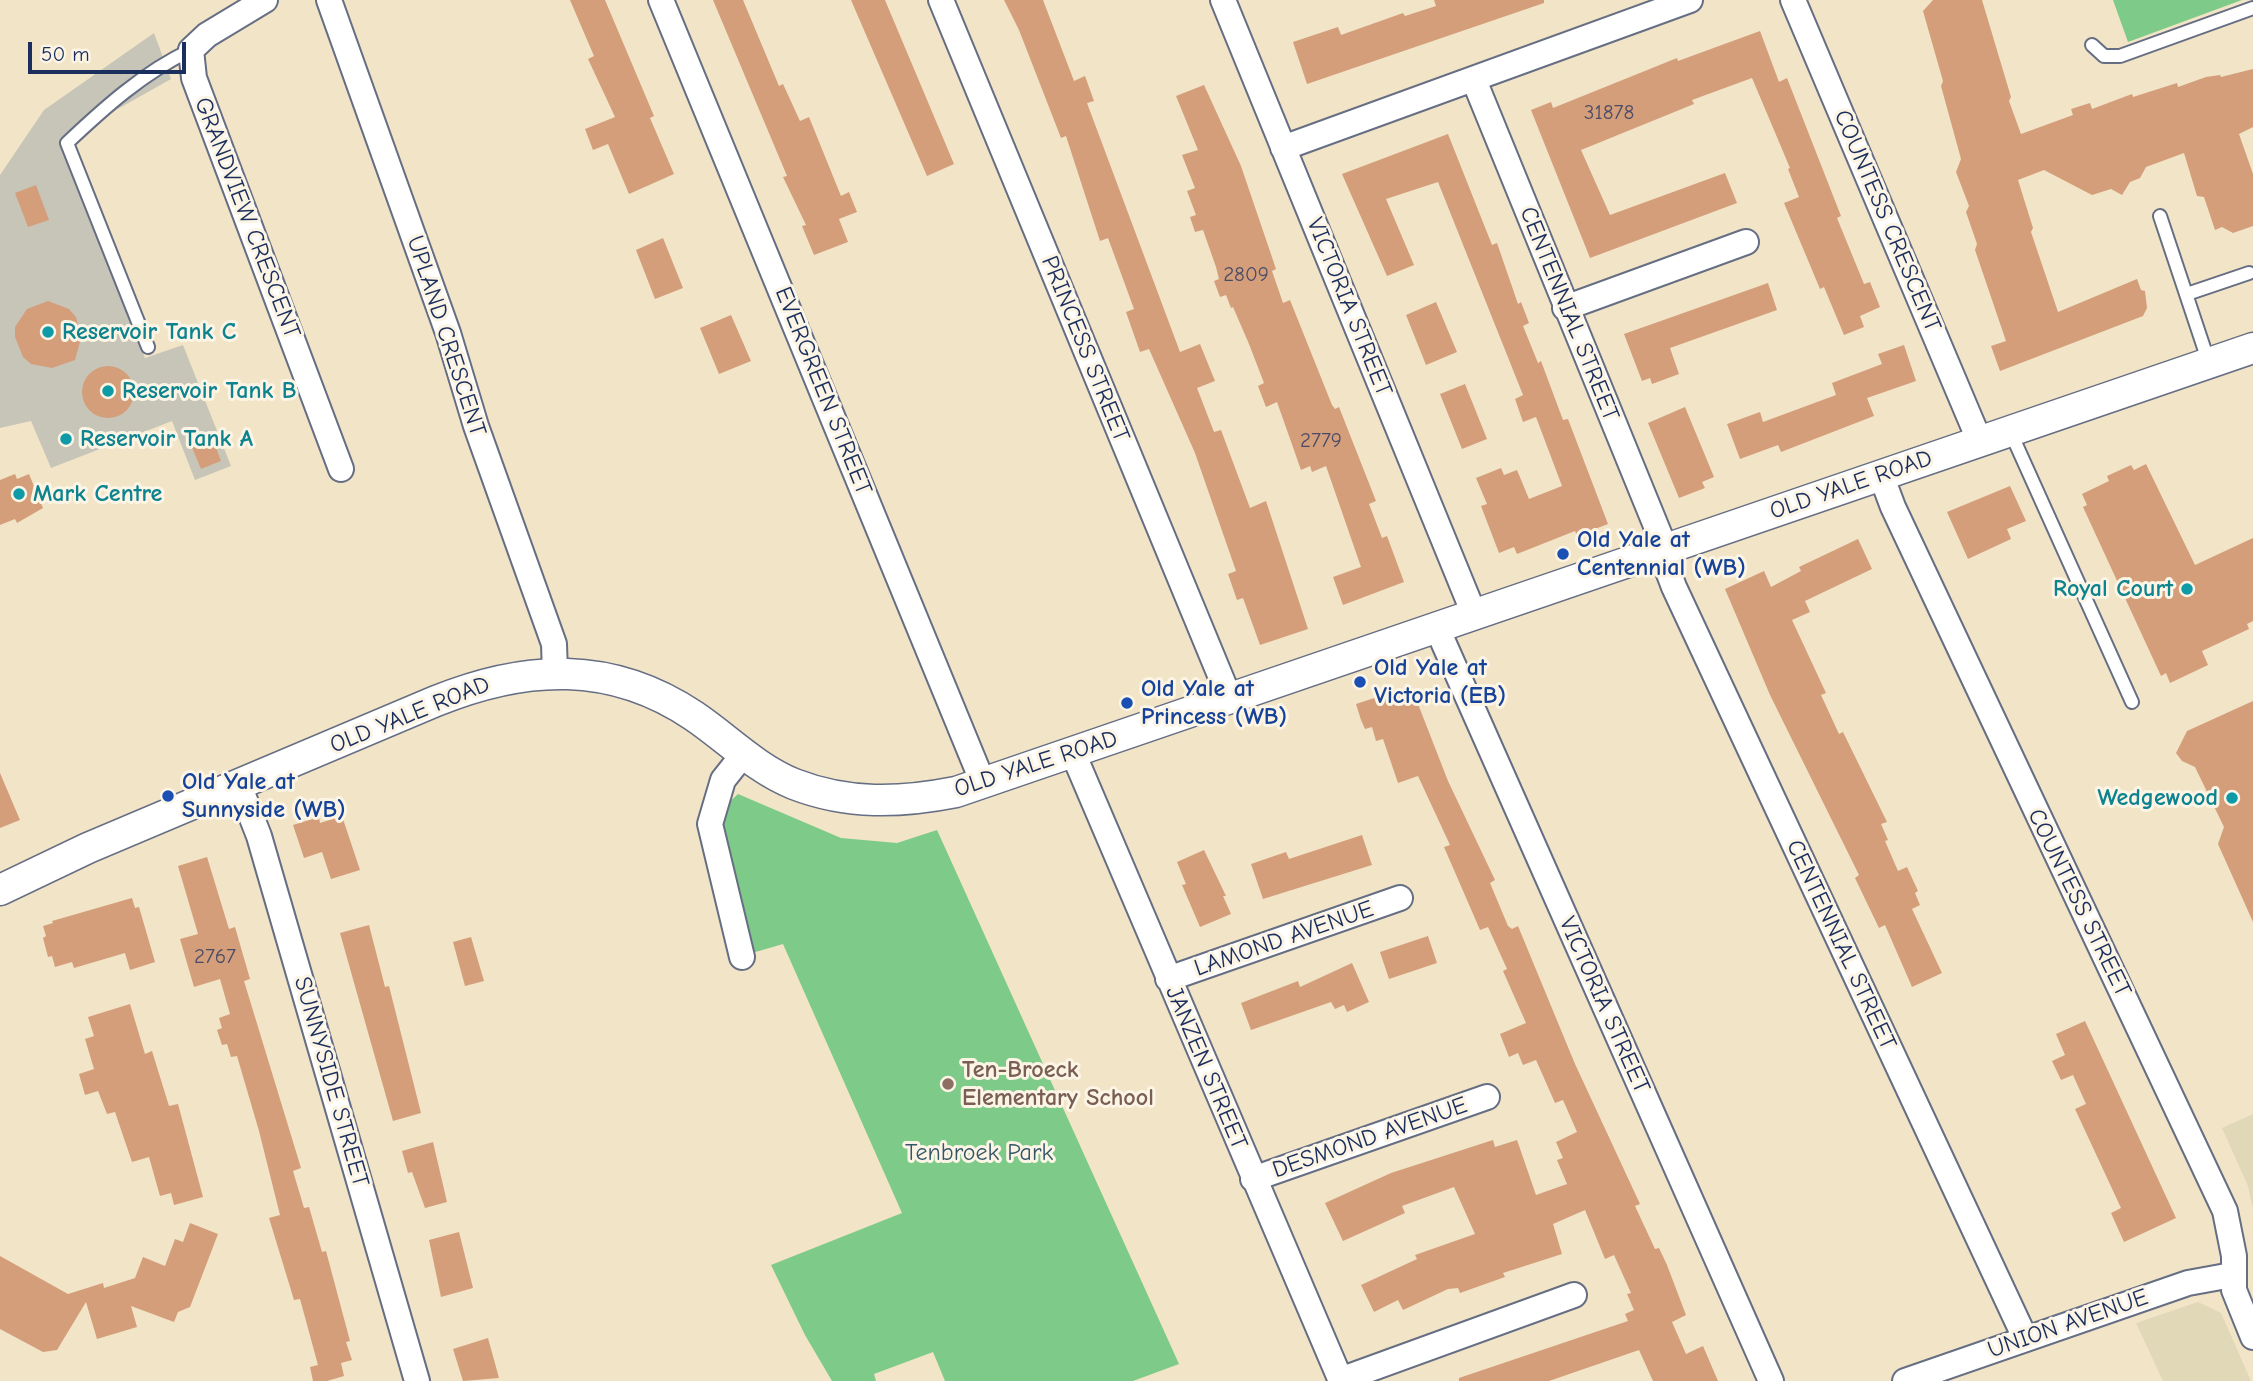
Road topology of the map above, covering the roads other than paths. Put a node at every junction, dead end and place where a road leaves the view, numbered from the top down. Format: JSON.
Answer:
{"nodes":[{"id":1,"x":265,"y":0,"type":"edge"},
{"id":2,"x":329,"y":0,"type":"edge"},
{"id":3,"x":661,"y":0,"type":"edge"},
{"id":4,"x":941,"y":0,"type":"edge"},
{"id":5,"x":1223,"y":0,"type":"edge"},
{"id":6,"x":1690,"y":0,"type":"edge"},
{"id":7,"x":1793,"y":0,"type":"edge"},
{"id":8,"x":2253,"y":8,"type":"edge"},
{"id":9,"x":2092,"y":45,"type":"dead end"},
{"id":10,"x":191,"y":50,"type":"junction"},
{"id":11,"x":1474,"y":80,"type":"junction"},
{"id":12,"x":1283,"y":148,"type":"junction"},
{"id":13,"x":2160,"y":216,"type":"dead end"},
{"id":14,"x":1746,"y":242,"type":"dead end"},
{"id":15,"x":2249,"y":274,"type":"dead end"},
{"id":16,"x":2187,"y":294,"type":"junction"},
{"id":17,"x":1565,"y":308,"type":"junction"},
{"id":18,"x":148,"y":347,"type":"dead end"},
{"id":19,"x":2253,"y":348,"type":"edge"},
{"id":20,"x":2210,"y":363,"type":"junction"},
{"id":21,"x":2010,"y":431,"type":"junction"},
{"id":22,"x":1980,"y":442,"type":"junction"},
{"id":23,"x":341,"y":469,"type":"dead end"},
{"id":24,"x":1881,"y":475,"type":"junction"},
{"id":25,"x":1663,"y":549,"type":"junction"},
{"id":26,"x":1474,"y":614,"type":"junction"},
{"id":27,"x":1437,"y":628,"type":"junction"},
{"id":28,"x":555,"y":673,"type":"junction"},
{"id":29,"x":1229,"y":697,"type":"junction"},
{"id":30,"x":2132,"y":702,"type":"dead end"},
{"id":31,"x":1073,"y":753,"type":"junction"},
{"id":32,"x":742,"y":756,"type":"junction"},
{"id":33,"x":983,"y":783,"type":"junction"},
{"id":34,"x":239,"y":785,"type":"junction"},
{"id":35,"x":0,"y":890,"type":"edge"},
{"id":36,"x":1400,"y":898,"type":"dead end"},
{"id":37,"x":742,"y":957,"type":"dead end"},
{"id":38,"x":1168,"y":979,"type":"junction"},
{"id":39,"x":1487,"y":1097,"type":"dead end"},
{"id":40,"x":1252,"y":1179,"type":"junction"},
{"id":41,"x":2232,"y":1275,"type":"junction"},
{"id":42,"x":1574,"y":1295,"type":"dead end"},
{"id":43,"x":2253,"y":1337,"type":"edge"},
{"id":44,"x":2025,"y":1338,"type":"junction"},
{"id":45,"x":1341,"y":1380,"type":"edge"},
{"id":46,"x":417,"y":1381,"type":"edge"},
{"id":47,"x":1771,"y":1381,"type":"edge"},
{"id":48,"x":1905,"y":1381,"type":"edge"}],
"edges":[{"from":1,"to":10,"type":"street"},
{"from":2,"to":28,"type":"street","name":"UPLAND CRESCENT"},
{"from":3,"to":33,"type":"street","name":"EVERGREEN STREET"},
{"from":4,"to":29,"type":"street","name":"PRINCESS STREET"},
{"from":5,"to":12,"type":"street","name":"VICTORIA STREET"},
{"from":6,"to":11,"type":"street"},
{"from":7,"to":22,"type":"street","name":"COUNTESS CRESCENT"},
{"from":8,"to":9,"type":"lane"},
{"from":10,"to":18,"type":"lane"},
{"from":10,"to":23,"type":"street","name":"GRANDVIEW CRESCENT"},
{"from":11,"to":12,"type":"street"},
{"from":11,"to":17,"type":"street","name":"CENTENNIAL STREET"},
{"from":12,"to":26,"type":"street","name":"VICTORIA STREET"},
{"from":13,"to":16,"type":"lane"},
{"from":14,"to":17,"type":"street"},
{"from":15,"to":16,"type":"lane"},
{"from":16,"to":20,"type":"lane"},
{"from":17,"to":25,"type":"street","name":"CENTENNIAL STREET"},
{"from":19,"to":20,"type":"street","name":"OLD YALE ROAD"},
{"from":20,"to":21,"type":"street","name":"OLD YALE ROAD"},
{"from":21,"to":22,"type":"street","name":"OLD YALE ROAD"},
{"from":21,"to":30,"type":"lane"},
{"from":22,"to":24,"type":"street","name":"OLD YALE ROAD"},
{"from":24,"to":25,"type":"street","name":"OLD YALE ROAD"},
{"from":24,"to":41,"type":"street","name":"COUNTESS STREET"},
{"from":25,"to":26,"type":"street","name":"OLD YALE ROAD"},
{"from":25,"to":44,"type":"street","name":"CENTENNIAL STREET"},
{"from":26,"to":27,"type":"street","name":"OLD YALE ROAD"},
{"from":27,"to":29,"type":"street","name":"OLD YALE ROAD"},
{"from":27,"to":47,"type":"street","name":"VICTORIA STREET"},
{"from":28,"to":32,"type":"street","name":"OLD YALE ROAD"},
{"from":28,"to":34,"type":"street","name":"OLD YALE ROAD"},
{"from":29,"to":31,"type":"street","name":"OLD YALE ROAD"},
{"from":31,"to":33,"type":"street","name":"OLD YALE ROAD"},
{"from":31,"to":38,"type":"street","name":"JANZEN STREET"},
{"from":32,"to":33,"type":"street","name":"OLD YALE ROAD"},
{"from":32,"to":37,"type":"street"},
{"from":34,"to":35,"type":"street","name":"OLD YALE ROAD"},
{"from":34,"to":46,"type":"street","name":"SUNNYSIDE STREET"},
{"from":36,"to":38,"type":"street","name":"LAMOND AVENUE"},
{"from":38,"to":40,"type":"street","name":"JANZEN STREET"},
{"from":39,"to":40,"type":"street","name":"DESMOND AVENUE"},
{"from":40,"to":45,"type":"street","name":"JANZEN STREET"},
{"from":41,"to":43,"type":"street","name":"COUNTESS STREET"},
{"from":41,"to":44,"type":"street","name":"UNION AVENUE"},
{"from":42,"to":45,"type":"street"},
{"from":44,"to":48,"type":"street","name":"UNION AVENUE"}]}
